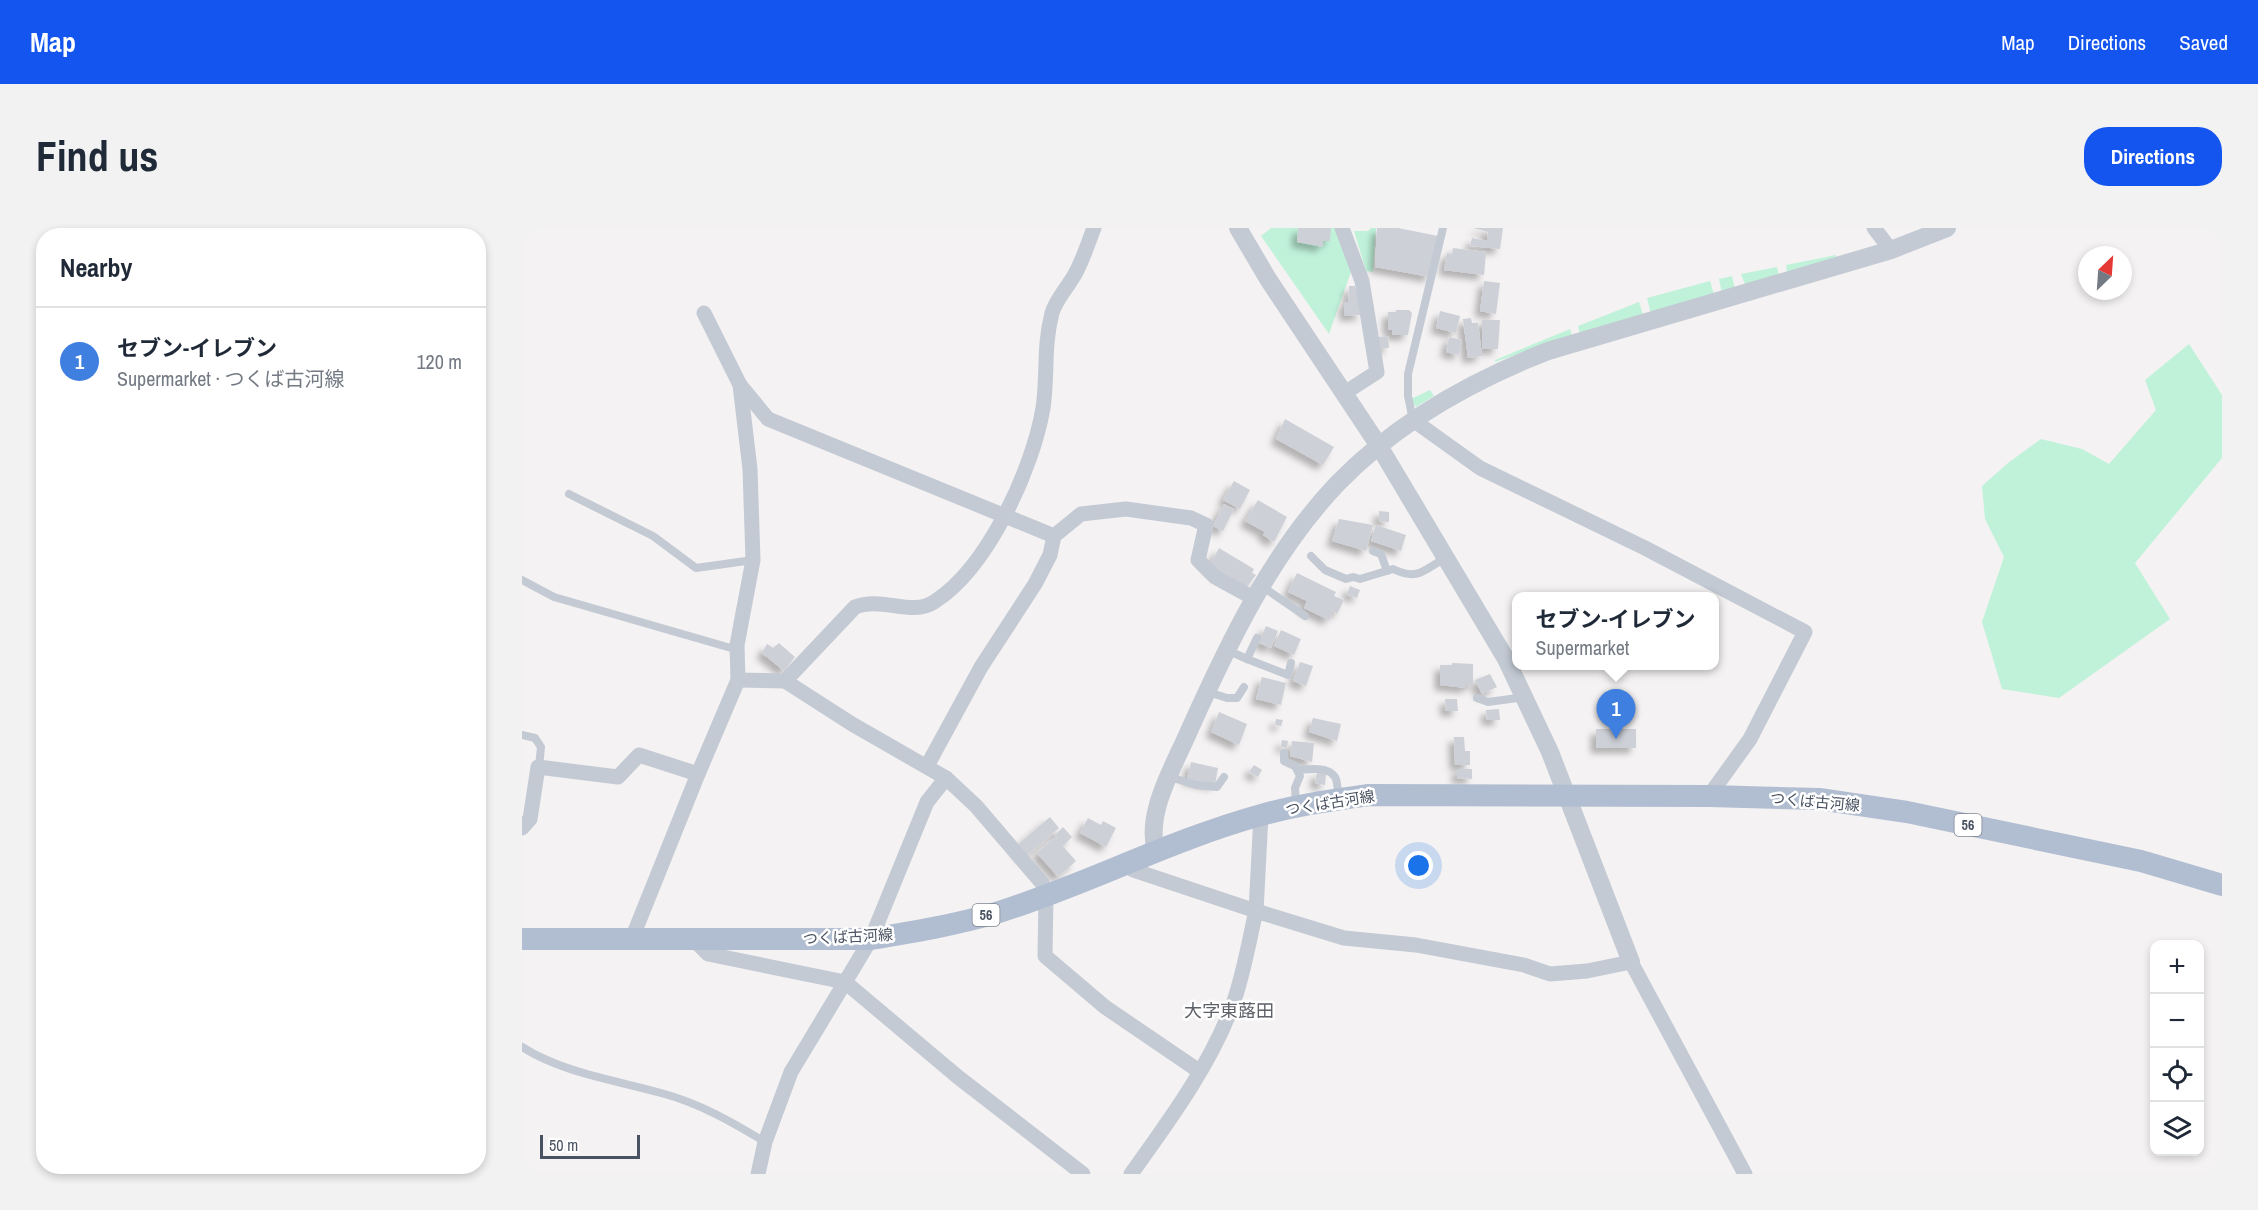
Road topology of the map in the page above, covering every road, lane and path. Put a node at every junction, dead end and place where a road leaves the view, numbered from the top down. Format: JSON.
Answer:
{"nodes":[{"id":1,"x":1094,"y":228,"type":"edge"},
{"id":2,"x":1238,"y":228,"type":"edge"},
{"id":3,"x":1342,"y":228,"type":"edge"},
{"id":4,"x":1443,"y":228,"type":"edge"},
{"id":5,"x":1874,"y":228,"type":"edge"},
{"id":6,"x":1947,"y":228,"type":"edge"},
{"id":7,"x":1891,"y":250,"type":"junction"},
{"id":8,"x":704,"y":313,"type":"dead end"},
{"id":9,"x":740,"y":385,"type":"junction"},
{"id":10,"x":1343,"y":394,"type":"junction"},
{"id":11,"x":1413,"y":420,"type":"junction"},
{"id":12,"x":1379,"y":447,"type":"junction"},
{"id":13,"x":569,"y":494,"type":"dead end"},
{"id":14,"x":1005,"y":516,"type":"junction"},
{"id":15,"x":1054,"y":536,"type":"junction"},
{"id":16,"x":1373,"y":551,"type":"dead end"},
{"id":17,"x":1311,"y":556,"type":"dead end"},
{"id":18,"x":1446,"y":558,"type":"junction"},
{"id":19,"x":753,"y":560,"type":"junction"},
{"id":20,"x":1387,"y":571,"type":"junction"},
{"id":21,"x":522,"y":580,"type":"edge"},
{"id":22,"x":1259,"y":593,"type":"junction"},
{"id":23,"x":1305,"y":616,"type":"dead end"},
{"id":24,"x":1257,"y":638,"type":"dead end"},
{"id":25,"x":738,"y":650,"type":"junction"},
{"id":26,"x":1226,"y":650,"type":"junction"},
{"id":27,"x":1247,"y":659,"type":"junction"},
{"id":28,"x":1290,"y":663,"type":"dead end"},
{"id":29,"x":738,"y":680,"type":"junction"},
{"id":30,"x":785,"y":681,"type":"junction"},
{"id":31,"x":1244,"y":687,"type":"dead end"},
{"id":32,"x":1207,"y":691,"type":"junction"},
{"id":33,"x":1525,"y":697,"type":"junction"},
{"id":34,"x":1477,"y":698,"type":"dead end"},
{"id":35,"x":522,"y":735,"type":"edge"},
{"id":36,"x":1284,"y":753,"type":"dead end"},
{"id":37,"x":927,"y":766,"type":"junction"},
{"id":38,"x":539,"y":767,"type":"junction"},
{"id":39,"x":1298,"y":770,"type":"junction"},
{"id":40,"x":698,"y":774,"type":"junction"},
{"id":41,"x":1170,"y":777,"type":"junction"},
{"id":42,"x":1224,"y":777,"type":"dead end"},
{"id":43,"x":946,"y":778,"type":"junction"},
{"id":44,"x":1567,"y":795,"type":"junction"},
{"id":45,"x":1709,"y":796,"type":"junction"},
{"id":46,"x":1340,"y":799,"type":"junction"},
{"id":47,"x":1297,"y":807,"type":"junction"},
{"id":48,"x":1261,"y":815,"type":"junction"},
{"id":49,"x":522,"y":828,"type":"edge"},
{"id":50,"x":1156,"y":851,"type":"junction"},
{"id":51,"x":1128,"y":862,"type":"junction"},
{"id":52,"x":2222,"y":885,"type":"edge"},
{"id":53,"x":1046,"y":895,"type":"junction"},
{"id":54,"x":1256,"y":912,"type":"junction"},
{"id":55,"x":522,"y":939,"type":"edge"},
{"id":56,"x":871,"y":939,"type":"junction"},
{"id":57,"x":631,"y":941,"type":"junction"},
{"id":58,"x":695,"y":941,"type":"junction"},
{"id":59,"x":1631,"y":962,"type":"junction"},
{"id":60,"x":846,"y":982,"type":"junction"},
{"id":61,"x":522,"y":1047,"type":"edge"},
{"id":62,"x":1199,"y":1071,"type":"junction"},
{"id":63,"x":765,"y":1142,"type":"junction"},
{"id":64,"x":758,"y":1174,"type":"edge"},
{"id":65,"x":1083,"y":1174,"type":"edge"},
{"id":66,"x":1131,"y":1174,"type":"edge"},
{"id":67,"x":1745,"y":1174,"type":"edge"}],
"edges":[{"from":1,"to":14,"type":"street"},
{"from":2,"to":10,"type":"street"},
{"from":3,"to":10,"type":"street"},
{"from":4,"to":11,"type":"lane"},
{"from":5,"to":7,"type":"street"},
{"from":6,"to":7,"type":"street"},
{"from":7,"to":11,"type":"street"},
{"from":8,"to":9,"type":"street"},
{"from":9,"to":14,"type":"street"},
{"from":9,"to":19,"type":"street"},
{"from":10,"to":12,"type":"street"},
{"from":11,"to":12,"type":"street"},
{"from":11,"to":45,"type":"street"},
{"from":12,"to":18,"type":"street"},
{"from":12,"to":22,"type":"street"},
{"from":13,"to":19,"type":"lane"},
{"from":14,"to":15,"type":"street"},
{"from":14,"to":30,"type":"street"},
{"from":15,"to":22,"type":"street"},
{"from":15,"to":37,"type":"street"},
{"from":16,"to":20,"type":"lane"},
{"from":17,"to":20,"type":"lane"},
{"from":18,"to":20,"type":"lane"},
{"from":18,"to":33,"type":"street"},
{"from":19,"to":25,"type":"street"},
{"from":21,"to":25,"type":"lane"},
{"from":22,"to":23,"type":"lane"},
{"from":22,"to":26,"type":"street"},
{"from":24,"to":27,"type":"lane"},
{"from":25,"to":29,"type":"street"},
{"from":26,"to":27,"type":"lane"},
{"from":26,"to":32,"type":"street"},
{"from":27,"to":28,"type":"lane"},
{"from":29,"to":30,"type":"street"},
{"from":29,"to":40,"type":"street"},
{"from":30,"to":37,"type":"street"},
{"from":31,"to":32,"type":"lane"},
{"from":32,"to":41,"type":"street"},
{"from":33,"to":34,"type":"lane"},
{"from":33,"to":44,"type":"street"},
{"from":35,"to":38,"type":"lane"},
{"from":36,"to":39,"type":"lane"},
{"from":37,"to":43,"type":"street"},
{"from":38,"to":40,"type":"street"},
{"from":38,"to":49,"type":"street"},
{"from":39,"to":46,"type":"lane"},
{"from":39,"to":47,"type":"lane"},
{"from":40,"to":57,"type":"street"},
{"from":41,"to":42,"type":"lane"},
{"from":41,"to":50,"type":"street"},
{"from":43,"to":53,"type":"street"},
{"from":43,"to":56,"type":"street"},
{"from":44,"to":45,"type":"main road","name":"つくば古河線","number":"56"},
{"from":44,"to":46,"type":"main road","name":"つくば古河線","number":"56"},
{"from":44,"to":59,"type":"street"},
{"from":45,"to":52,"type":"main road","name":"つくば古河線","number":"56"},
{"from":46,"to":47,"type":"main road","name":"つくば古河線","number":"56"},
{"from":47,"to":48,"type":"main road","name":"つくば古河線","number":"56"},
{"from":48,"to":50,"type":"main road","name":"つくば古河線","number":"56"},
{"from":48,"to":54,"type":"street"},
{"from":50,"to":51,"type":"main road","name":"つくば古河線","number":"56"},
{"from":51,"to":53,"type":"main road","name":"つくば古河線","number":"56"},
{"from":51,"to":54,"type":"street"},
{"from":53,"to":56,"type":"main road","name":"つくば古河線","number":"56"},
{"from":53,"to":62,"type":"street"},
{"from":54,"to":59,"type":"street"},
{"from":54,"to":62,"type":"street"},
{"from":55,"to":57,"type":"main road","name":"つくば古河線","number":"56"},
{"from":56,"to":58,"type":"main road","name":"つくば古河線","number":"56"},
{"from":56,"to":60,"type":"street"},
{"from":57,"to":58,"type":"main road","name":"つくば古河線","number":"56"},
{"from":58,"to":60,"type":"street"},
{"from":59,"to":67,"type":"street"},
{"from":60,"to":63,"type":"street"},
{"from":60,"to":65,"type":"street"},
{"from":61,"to":63,"type":"lane"},
{"from":62,"to":66,"type":"street"},
{"from":63,"to":64,"type":"street"}]}
